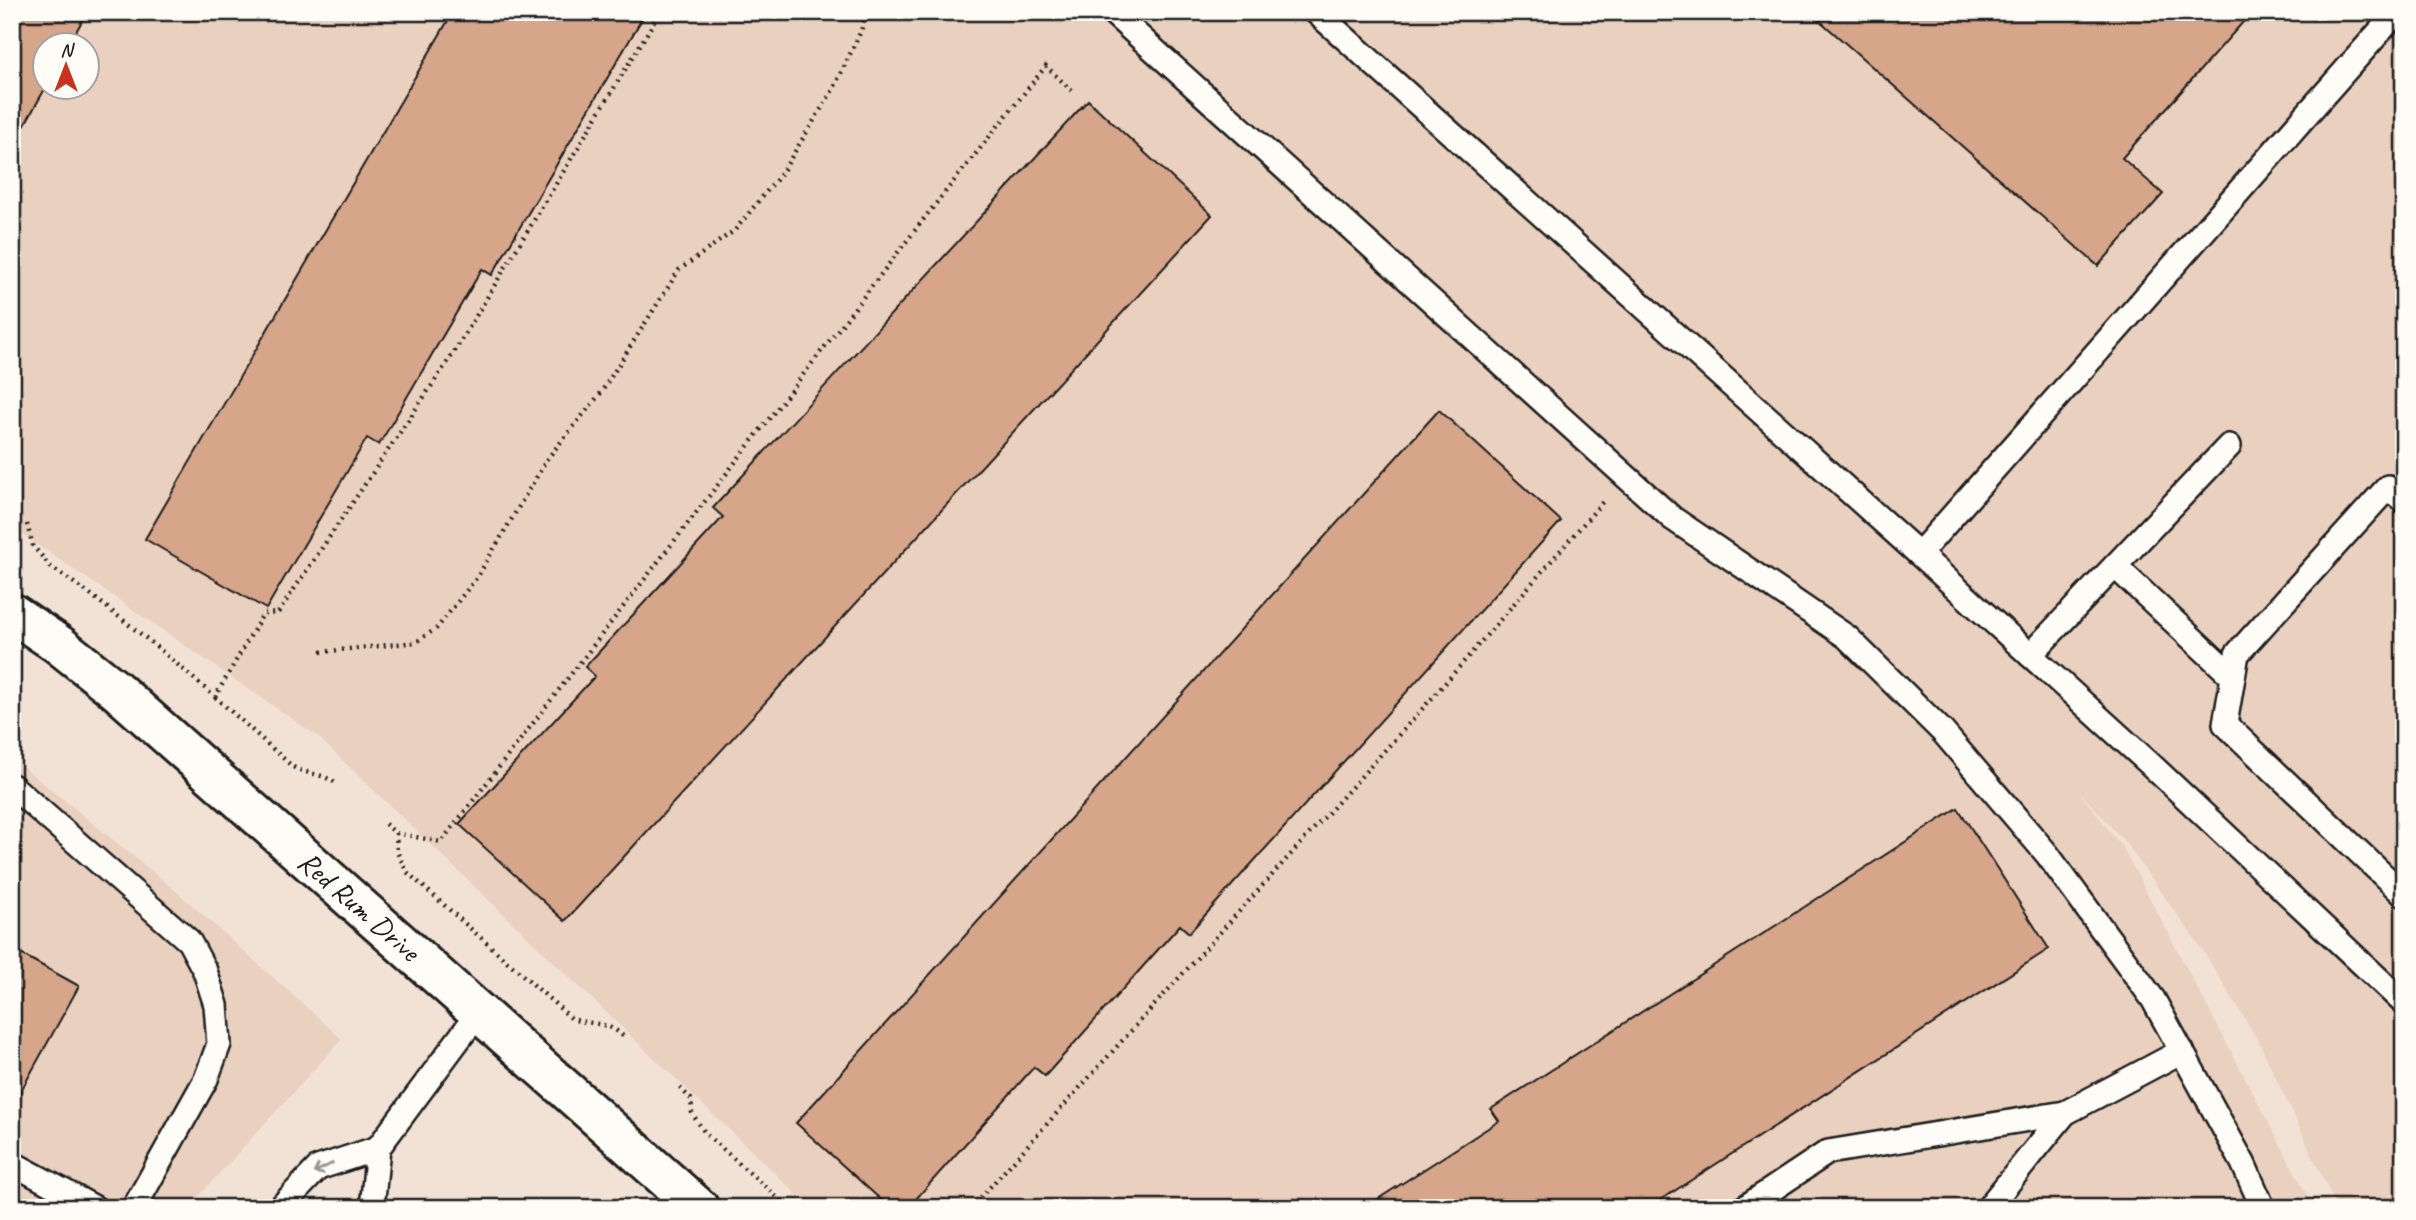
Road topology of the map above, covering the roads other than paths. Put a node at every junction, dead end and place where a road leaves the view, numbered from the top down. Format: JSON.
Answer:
{"nodes":[{"id":1,"x":1112,"y":12,"type":"edge"},
{"id":2,"x":1317,"y":12,"type":"edge"},
{"id":3,"x":2397,"y":12,"type":"edge"},
{"id":4,"x":2230,"y":446,"type":"dead end"},
{"id":5,"x":2404,"y":501,"type":"edge"},
{"id":6,"x":1919,"y":554,"type":"junction"},
{"id":7,"x":2115,"y":566,"type":"junction"},
{"id":8,"x":12,"y":613,"type":"edge"},
{"id":9,"x":2030,"y":655,"type":"junction"},
{"id":10,"x":2233,"y":677,"type":"junction"},
{"id":11,"x":12,"y":786,"type":"edge"},
{"id":12,"x":2404,"y":895,"type":"edge"},
{"id":13,"x":2404,"y":1003,"type":"edge"},
{"id":14,"x":479,"y":1012,"type":"junction"},
{"id":15,"x":2182,"y":1051,"type":"junction"},
{"id":16,"x":2065,"y":1113,"type":"junction"},
{"id":17,"x":378,"y":1148,"type":"junction"},
{"id":18,"x":12,"y":1163,"type":"edge"},
{"id":19,"x":95,"y":1208,"type":"edge"},
{"id":20,"x":134,"y":1208,"type":"edge"},
{"id":21,"x":280,"y":1208,"type":"edge"},
{"id":22,"x":372,"y":1208,"type":"edge"},
{"id":23,"x":699,"y":1208,"type":"edge"},
{"id":24,"x":1744,"y":1208,"type":"edge"},
{"id":25,"x":1988,"y":1208,"type":"edge"},
{"id":26,"x":2263,"y":1208,"type":"edge"}],
"edges":[{"from":1,"to":15,"type":"lane"},
{"from":2,"to":6,"type":"lane"},
{"from":3,"to":6,"type":"lane"},
{"from":4,"to":7,"type":"lane"},
{"from":5,"to":10,"type":"lane"},
{"from":6,"to":9,"type":"lane"},
{"from":7,"to":9,"type":"lane"},
{"from":7,"to":10,"type":"lane"},
{"from":8,"to":14,"type":"street","name":"Red Rum Drive"},
{"from":9,"to":13,"type":"lane"},
{"from":10,"to":12,"type":"lane"},
{"from":11,"to":20,"type":"lane"},
{"from":14,"to":17,"type":"lane"},
{"from":14,"to":23,"type":"street","name":"Red Rum Drive"},
{"from":15,"to":16,"type":"lane"},
{"from":15,"to":26,"type":"lane"},
{"from":16,"to":24,"type":"lane"},
{"from":16,"to":25,"type":"lane"},
{"from":17,"to":21,"type":"lane","one_way":true},
{"from":17,"to":22,"type":"lane"},
{"from":18,"to":19,"type":"lane"}]}
